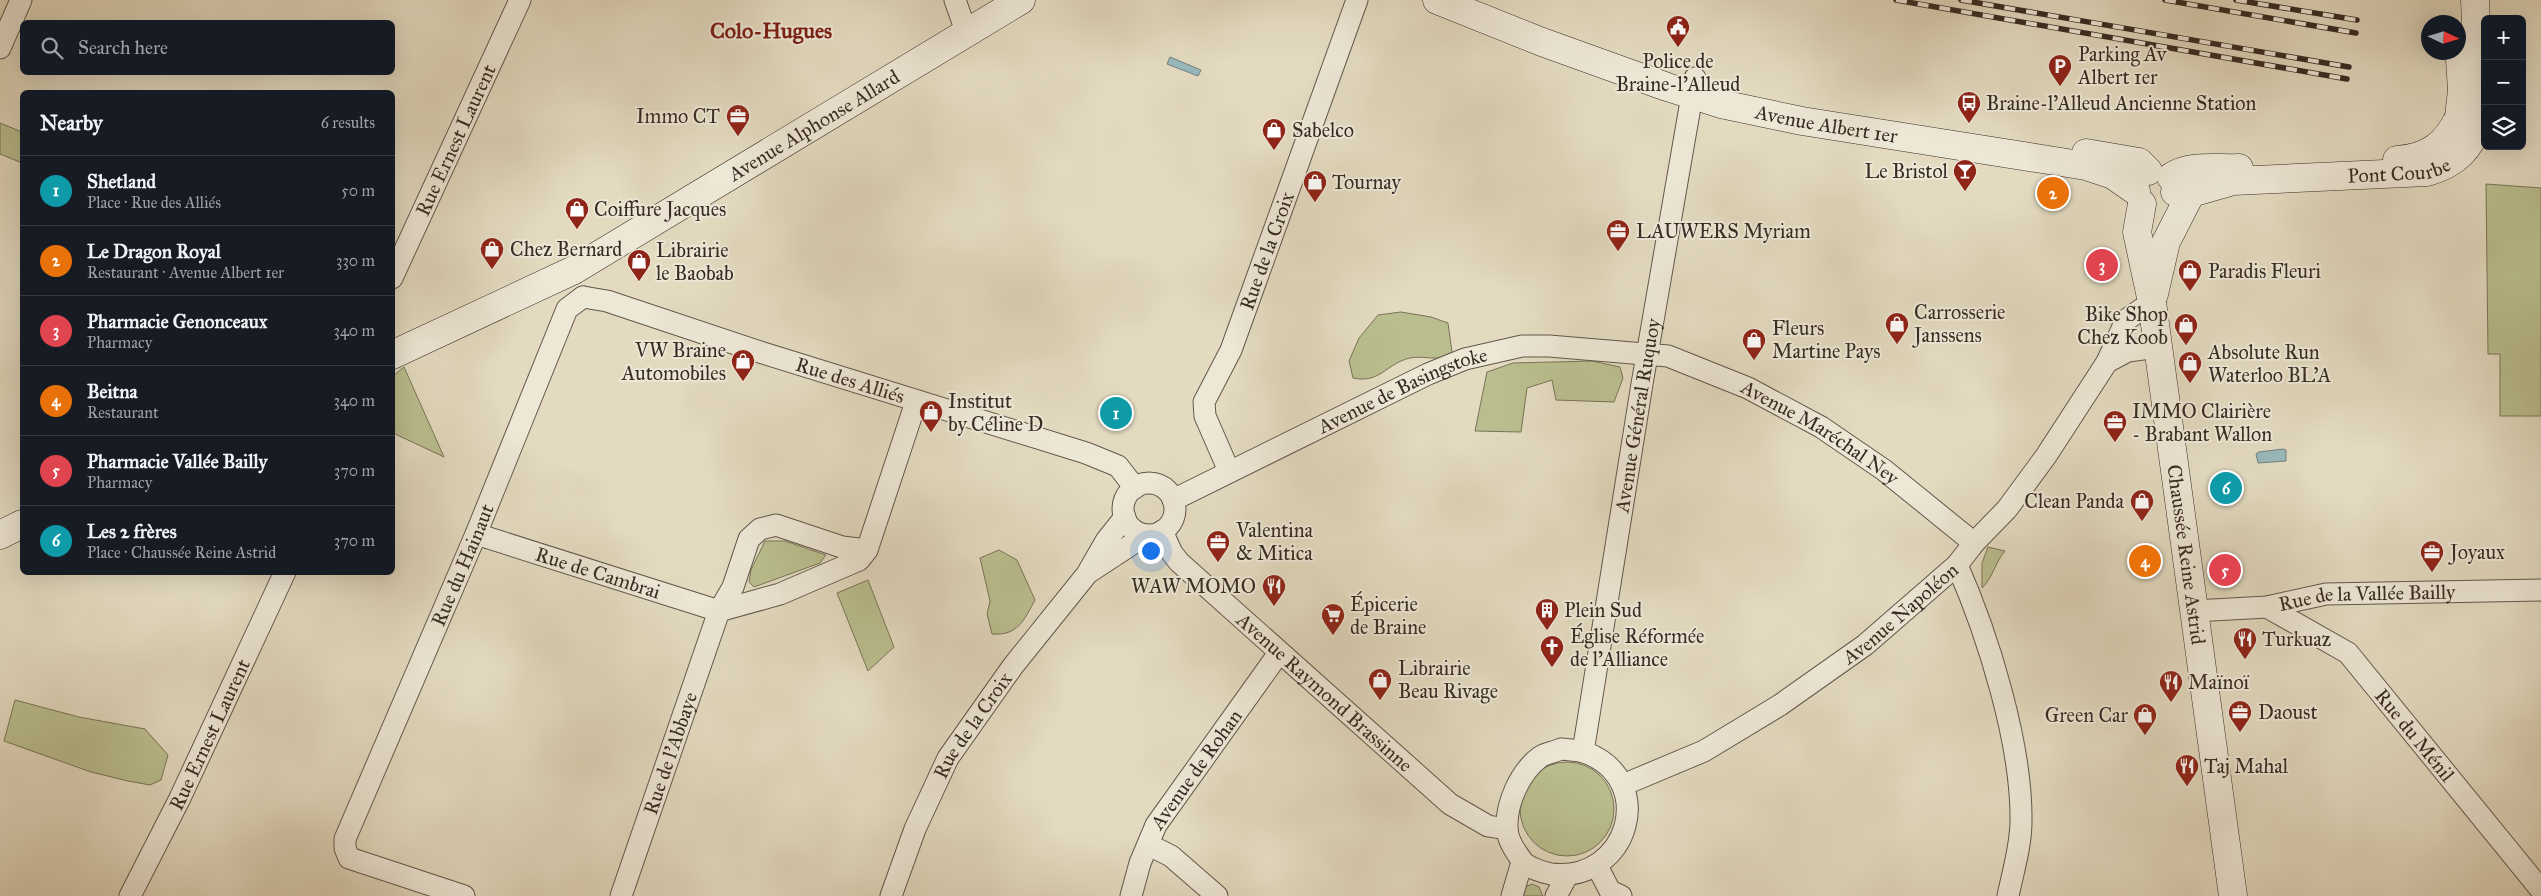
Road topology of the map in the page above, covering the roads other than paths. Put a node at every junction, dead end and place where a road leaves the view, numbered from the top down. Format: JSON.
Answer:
{"nodes":[{"id":1,"x":21,"y":0,"type":"edge"},
{"id":2,"x":520,"y":0,"type":"edge"},
{"id":3,"x":955,"y":0,"type":"edge"},
{"id":4,"x":1021,"y":0,"type":"edge"},
{"id":5,"x":1357,"y":0,"type":"edge"},
{"id":6,"x":1437,"y":0,"type":"edge"},
{"id":7,"x":1470,"y":0,"type":"edge"},
{"id":8,"x":967,"y":34,"type":"junction"},
{"id":9,"x":0,"y":48,"type":"edge"},
{"id":10,"x":2462,"y":60,"type":"edge"},
{"id":11,"x":1693,"y":87,"type":"junction"},
{"id":12,"x":2161,"y":191,"type":"junction"},
{"id":13,"x":574,"y":270,"type":"junction"},
{"id":14,"x":395,"y":271,"type":"edge"},
{"id":15,"x":583,"y":297,"type":"junction"},
{"id":16,"x":2152,"y":302,"type":"junction"},
{"id":17,"x":2157,"y":347,"type":"junction"},
{"id":18,"x":395,"y":354,"type":"edge"},
{"id":19,"x":1648,"y":354,"type":"junction"},
{"id":20,"x":2107,"y":362,"type":"junction"},
{"id":21,"x":916,"y":402,"type":"junction"},
{"id":22,"x":1230,"y":471,"type":"junction"},
{"id":23,"x":1135,"y":488,"type":"junction"},
{"id":24,"x":1173,"y":500,"type":"junction"},
{"id":25,"x":1124,"y":518,"type":"junction"},
{"id":26,"x":20,"y":525,"type":"edge"},
{"id":27,"x":1154,"y":533,"type":"junction"},
{"id":28,"x":476,"y":534,"type":"junction"},
{"id":29,"x":0,"y":535,"type":"edge"},
{"id":30,"x":1974,"y":543,"type":"junction"},
{"id":31,"x":867,"y":550,"type":"junction"},
{"id":32,"x":1957,"y":565,"type":"junction"},
{"id":33,"x":1087,"y":574,"type":"junction"},
{"id":34,"x":284,"y":575,"type":"edge"},
{"id":35,"x":2541,"y":590,"type":"edge"},
{"id":36,"x":2267,"y":607,"type":"junction"},
{"id":37,"x":719,"y":610,"type":"junction"},
{"id":38,"x":2194,"y":611,"type":"junction"},
{"id":39,"x":1279,"y":653,"type":"junction"},
{"id":40,"x":1583,"y":752,"type":"junction"},
{"id":41,"x":1623,"y":785,"type":"junction"},
{"id":42,"x":1507,"y":829,"type":"junction"},
{"id":43,"x":1149,"y":845,"type":"junction"},
{"id":44,"x":1522,"y":862,"type":"junction"},
{"id":45,"x":1597,"y":866,"type":"junction"},
{"id":46,"x":1567,"y":876,"type":"junction"},
{"id":47,"x":407,"y":888,"type":"edge"},
{"id":48,"x":2541,"y":890,"type":"edge"},
{"id":49,"x":130,"y":896,"type":"edge"},
{"id":50,"x":464,"y":896,"type":"edge"},
{"id":51,"x":621,"y":896,"type":"edge"},
{"id":52,"x":891,"y":896,"type":"edge"},
{"id":53,"x":1131,"y":896,"type":"edge"},
{"id":54,"x":1217,"y":896,"type":"edge"},
{"id":55,"x":1512,"y":896,"type":"edge"},
{"id":56,"x":1556,"y":896,"type":"edge"},
{"id":57,"x":1621,"y":896,"type":"edge"},
{"id":58,"x":2008,"y":896,"type":"edge"},
{"id":59,"x":2233,"y":896,"type":"edge"}],
"edges":[{"from":1,"to":9,"type":"street"},
{"from":2,"to":14,"type":"street","name":"Rue Ernest Laurent"},
{"from":3,"to":8,"type":"street"},
{"from":4,"to":8,"type":"street","name":"Avenue Alphonse Allard"},
{"from":5,"to":22,"type":"street","name":"Rue de la Croix"},
{"from":6,"to":11,"type":"street","name":"Avenue Albert 1er"},
{"from":7,"to":11,"type":"street","name":"Avenue Albert 1er"},
{"from":8,"to":13,"type":"street","name":"Avenue Alphonse Allard"},
{"from":10,"to":12,"type":"street","name":"Pont Courbe","bridge":true},
{"from":11,"to":12,"type":"street","name":"Avenue Albert 1er"},
{"from":11,"to":19,"type":"street","name":"Avenue Général Ruquoy"},
{"from":12,"to":16,"type":"street","name":"Chaussée Reine Astrid"},
{"from":12,"to":16,"type":"street","name":"Chaussée Reine Astrid"},
{"from":13,"to":15,"type":"street"},
{"from":13,"to":18,"type":"street","name":"Avenue Alphonse Allard"},
{"from":15,"to":21,"type":"street","name":"Rue des Alliés"},
{"from":15,"to":28,"type":"street","name":"Rue du Hainaut"},
{"from":16,"to":17,"type":"street","name":"Chaussée Reine Astrid"},
{"from":16,"to":20,"type":"street","name":"Avenue Napoléon"},
{"from":17,"to":20,"type":"street"},
{"from":17,"to":38,"type":"street","name":"Chaussée Reine Astrid"},
{"from":19,"to":22,"type":"street","name":"Avenue de Basingstoke"},
{"from":19,"to":30,"type":"street","name":"Avenue Maréchal Ney"},
{"from":19,"to":40,"type":"street","name":"Avenue Général Ruquoy"},
{"from":20,"to":30,"type":"street","name":"Avenue Napoléon"},
{"from":21,"to":23,"type":"street","name":"Rue des Alliés"},
{"from":21,"to":31,"type":"street"},
{"from":22,"to":24,"type":"street","name":"Avenue de Basingstoke"},
{"from":23,"to":24,"type":"street"},
{"from":23,"to":25,"type":"street"},
{"from":24,"to":27,"type":"street"},
{"from":25,"to":27,"type":"street"},
{"from":25,"to":33,"type":"street","name":"Rue de la Croix"},
{"from":26,"to":29,"type":"street"},
{"from":27,"to":33,"type":"street","name":"Rue de la Croix"},
{"from":27,"to":39,"type":"street","name":"Avenue Raymond Brassinne"},
{"from":28,"to":37,"type":"street","name":"Rue de Cambrai"},
{"from":28,"to":47,"type":"street","name":"Rue du Hainaut"},
{"from":30,"to":32,"type":"street","name":"Avenue Napoléon"},
{"from":31,"to":37,"type":"street"},
{"from":31,"to":37,"type":"street"},
{"from":32,"to":41,"type":"street","name":"Avenue Napoléon"},
{"from":32,"to":58,"type":"street"},
{"from":33,"to":52,"type":"street","name":"Rue de la Croix"},
{"from":34,"to":49,"type":"street","name":"Rue Ernest Laurent"},
{"from":35,"to":36,"type":"street","name":"Rue de la Vallée Bailly"},
{"from":36,"to":38,"type":"street","name":"Rue de la Vallée Bailly"},
{"from":36,"to":48,"type":"street","name":"Rue du Ménil"},
{"from":37,"to":51,"type":"street","name":"Rue de l'Abbaye"},
{"from":38,"to":59,"type":"street","name":"Chaussée Reine Astrid"},
{"from":39,"to":42,"type":"street","name":"Avenue Raymond Brassinne"},
{"from":39,"to":43,"type":"street","name":"Avenue de Rohan"},
{"from":40,"to":41,"type":"street"},
{"from":40,"to":42,"type":"street"},
{"from":41,"to":45,"type":"street"},
{"from":42,"to":44,"type":"street"},
{"from":43,"to":53,"type":"street","name":"Avenue de Rohan"},
{"from":43,"to":54,"type":"street"},
{"from":44,"to":46,"type":"street"},
{"from":44,"to":55,"type":"street"},
{"from":45,"to":46,"type":"street"},
{"from":45,"to":57,"type":"street"},
{"from":46,"to":56,"type":"street"},
{"from":47,"to":50,"type":"street"}]}
